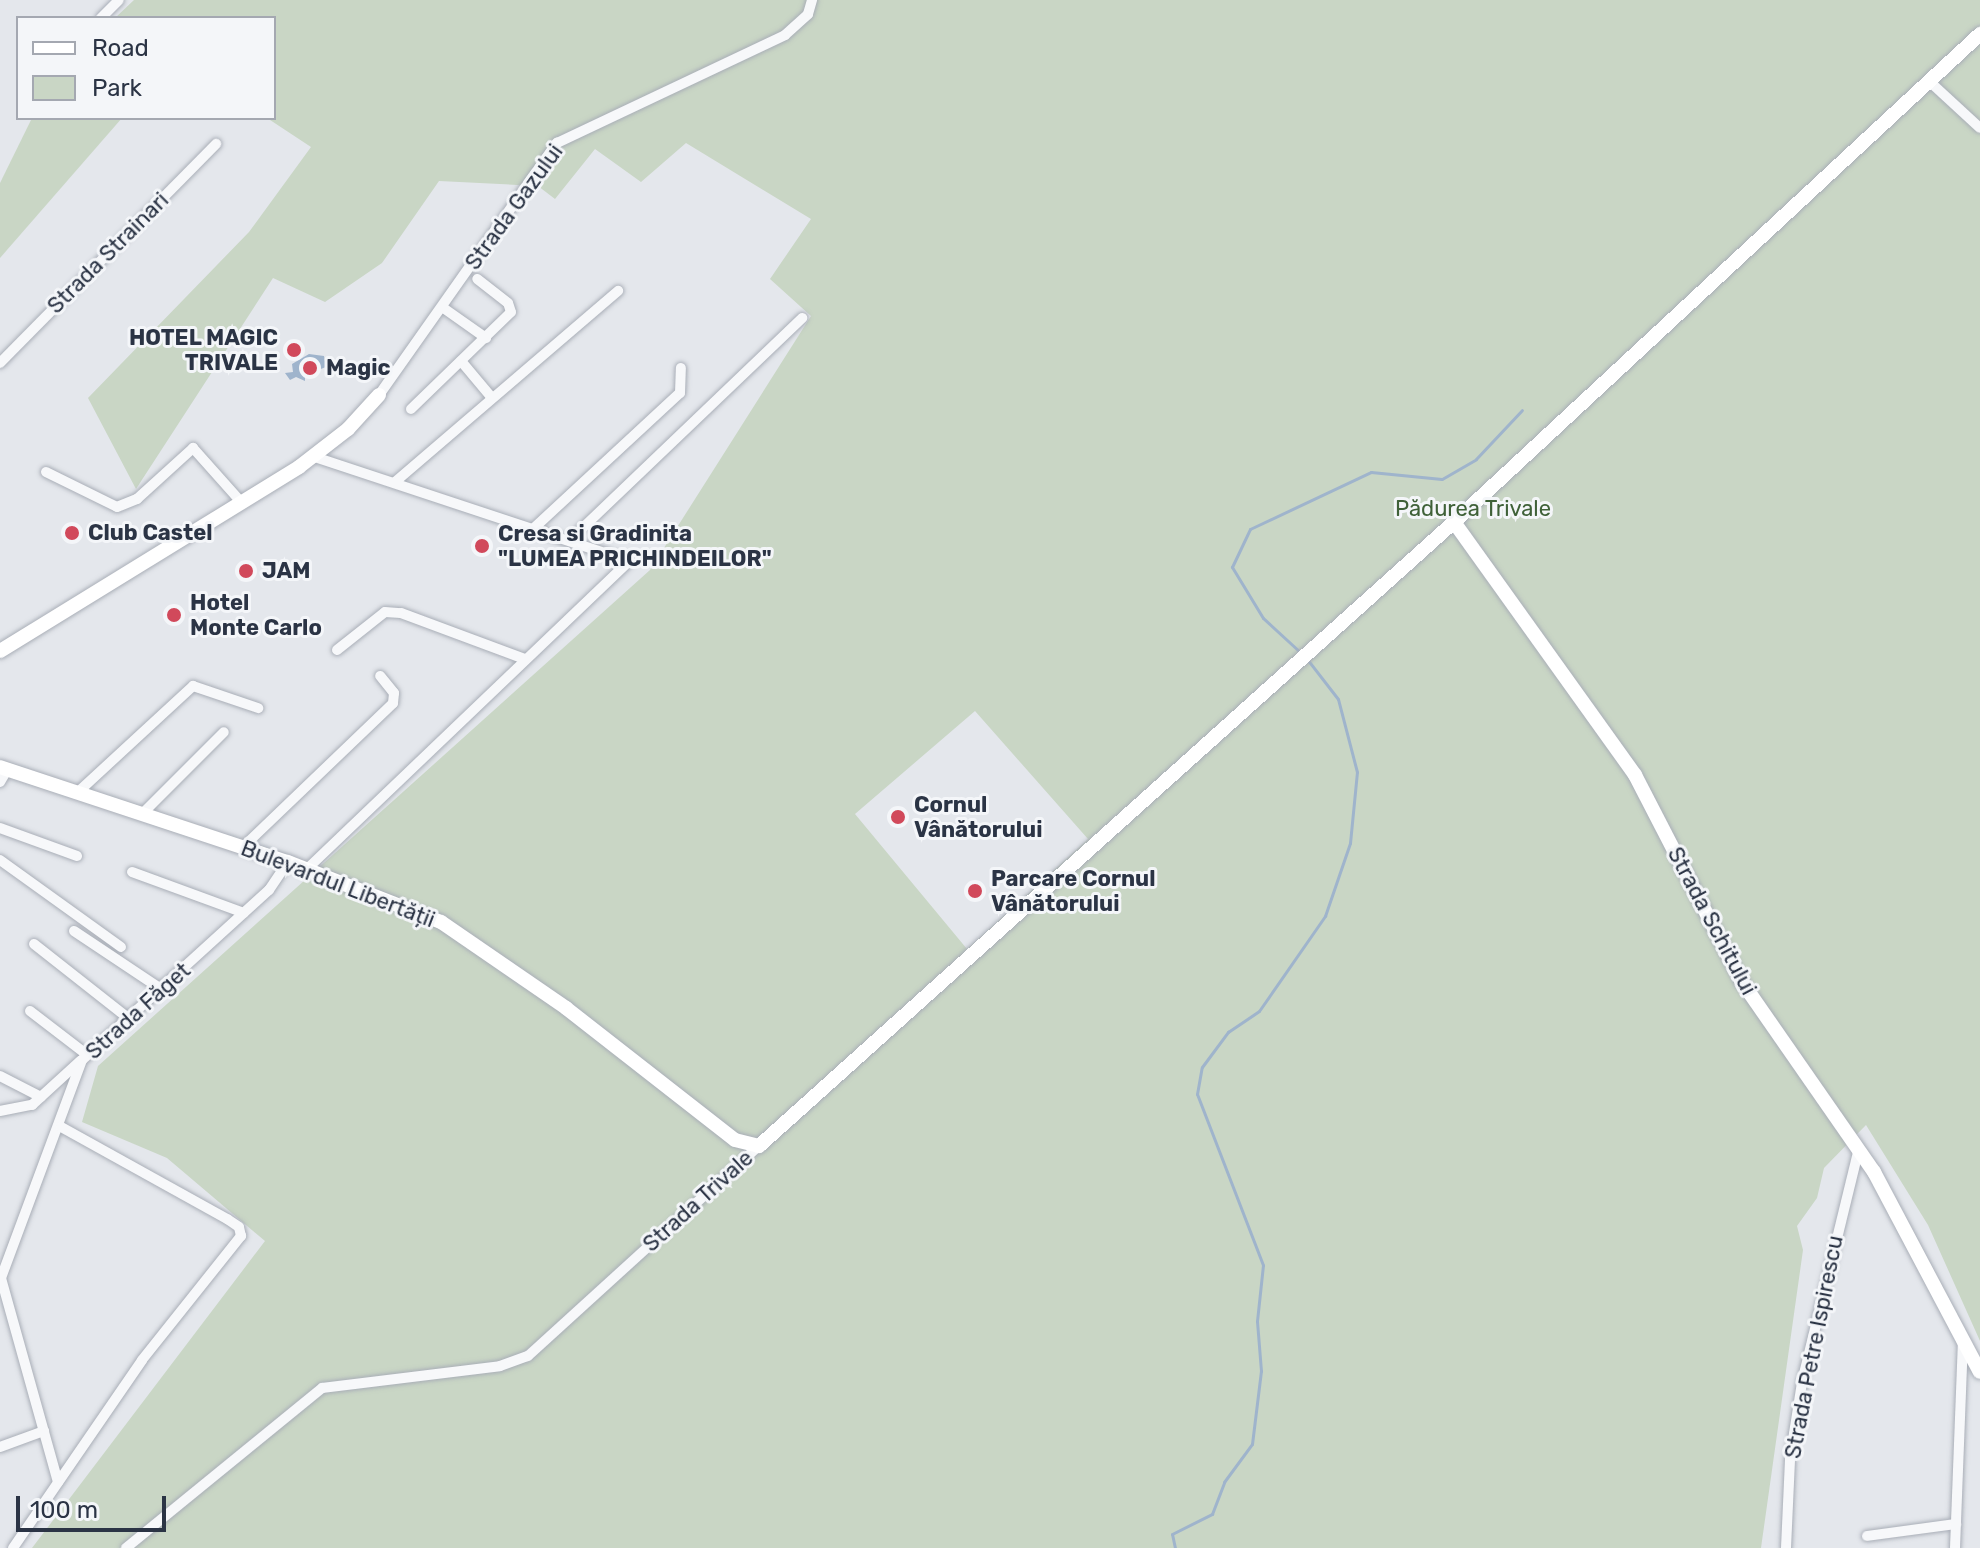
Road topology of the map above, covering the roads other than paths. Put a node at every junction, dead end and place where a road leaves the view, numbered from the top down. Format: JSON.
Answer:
{"nodes":[{"id":1,"x":119,"y":0,"type":"edge"},
{"id":2,"x":812,"y":0,"type":"edge"},
{"id":3,"x":103,"y":16,"type":"edge"},
{"id":4,"x":1980,"y":34,"type":"edge"},
{"id":5,"x":1929,"y":81,"type":"junction"},
{"id":6,"x":1980,"y":128,"type":"edge"},
{"id":7,"x":216,"y":144,"type":"dead end"},
{"id":8,"x":477,"y":279,"type":"dead end"},
{"id":9,"x":618,"y":291,"type":"dead end"},
{"id":10,"x":442,"y":307,"type":"junction"},
{"id":11,"x":802,"y":318,"type":"dead end"},
{"id":12,"x":486,"y":338,"type":"junction"},
{"id":13,"x":461,"y":361,"type":"junction"},
{"id":14,"x":0,"y":363,"type":"edge"},
{"id":15,"x":681,"y":368,"type":"dead end"},
{"id":16,"x":379,"y":395,"type":"joint"},
{"id":17,"x":492,"y":398,"type":"junction"},
{"id":18,"x":411,"y":409,"type":"dead end"},
{"id":19,"x":315,"y":457,"type":"junction"},
{"id":20,"x":46,"y":472,"type":"dead end"},
{"id":21,"x":395,"y":482,"type":"junction"},
{"id":22,"x":242,"y":503,"type":"junction"},
{"id":23,"x":1454,"y":522,"type":"junction"},
{"id":24,"x":534,"y":528,"type":"junction"},
{"id":25,"x":571,"y":539,"type":"junction"},
{"id":26,"x":337,"y":650,"type":"dead end"},
{"id":27,"x":0,"y":651,"type":"edge"},
{"id":28,"x":525,"y":659,"type":"junction"},
{"id":29,"x":380,"y":676,"type":"dead end"},
{"id":30,"x":258,"y":708,"type":"dead end"},
{"id":31,"x":224,"y":732,"type":"dead end"},
{"id":32,"x":2,"y":773,"type":"edge"},
{"id":33,"x":77,"y":793,"type":"junction"},
{"id":34,"x":141,"y":815,"type":"junction"},
{"id":35,"x":0,"y":828,"type":"edge"},
{"id":36,"x":243,"y":847,"type":"junction"},
{"id":37,"x":77,"y":856,"type":"dead end"},
{"id":38,"x":0,"y":860,"type":"edge"},
{"id":39,"x":288,"y":862,"type":"junction"},
{"id":40,"x":307,"y":869,"type":"junction"},
{"id":41,"x":132,"y":872,"type":"dead end"},
{"id":42,"x":244,"y":913,"type":"junction"},
{"id":43,"x":74,"y":931,"type":"dead end"},
{"id":44,"x":34,"y":944,"type":"dead end"},
{"id":45,"x":121,"y":947,"type":"dead end"},
{"id":46,"x":161,"y":989,"type":"junction"},
{"id":47,"x":30,"y":1011,"type":"dead end"},
{"id":48,"x":128,"y":1018,"type":"junction"},
{"id":49,"x":84,"y":1057,"type":"junction"},
{"id":50,"x":0,"y":1076,"type":"edge"},
{"id":51,"x":41,"y":1097,"type":"junction"},
{"id":52,"x":0,"y":1111,"type":"edge"},
{"id":53,"x":61,"y":1127,"type":"junction"},
{"id":54,"x":759,"y":1146,"type":"junction"},
{"id":55,"x":1859,"y":1149,"type":"junction"},
{"id":56,"x":1,"y":1278,"type":"edge"},
{"id":57,"x":1963,"y":1337,"type":"junction"},
{"id":58,"x":1980,"y":1372,"type":"edge"},
{"id":59,"x":44,"y":1431,"type":"junction"},
{"id":60,"x":0,"y":1447,"type":"edge"},
{"id":61,"x":58,"y":1482,"type":"junction"},
{"id":62,"x":1956,"y":1524,"type":"junction"},
{"id":63,"x":1867,"y":1536,"type":"dead end"},
{"id":64,"x":13,"y":1548,"type":"edge"},
{"id":65,"x":126,"y":1548,"type":"edge"},
{"id":66,"x":1786,"y":1548,"type":"edge"},
{"id":67,"x":1955,"y":1548,"type":"edge"}],
"edges":[{"from":1,"to":3,"type":"street"},
{"from":2,"to":10,"type":"street","name":"Strada Gazului"},
{"from":4,"to":5,"type":"main road","name":"Strada Trivale"},
{"from":5,"to":6,"type":"street"},
{"from":5,"to":23,"type":"main road","name":"Strada Trivale"},
{"from":7,"to":14,"type":"street","name":"Strada Strainari"},
{"from":8,"to":12,"type":"street"},
{"from":9,"to":17,"type":"street"},
{"from":10,"to":12,"type":"street"},
{"from":10,"to":16,"type":"street","name":"Strada Gazului"},
{"from":11,"to":25,"type":"street"},
{"from":12,"to":13,"type":"street"},
{"from":13,"to":17,"type":"street"},
{"from":13,"to":18,"type":"street"},
{"from":15,"to":24,"type":"street"},
{"from":16,"to":19,"type":"main road"},
{"from":17,"to":21,"type":"street"},
{"from":19,"to":21,"type":"street"},
{"from":19,"to":22,"type":"main road"},
{"from":20,"to":22,"type":"street"},
{"from":21,"to":24,"type":"street"},
{"from":22,"to":27,"type":"main road"},
{"from":23,"to":54,"type":"main road","name":"Strada Trivale"},
{"from":23,"to":55,"type":"main road","name":"Strada Schitului"},
{"from":24,"to":25,"type":"street"},
{"from":25,"to":28,"type":"street"},
{"from":26,"to":28,"type":"street"},
{"from":28,"to":40,"type":"street"},
{"from":29,"to":36,"type":"street"},
{"from":30,"to":33,"type":"street"},
{"from":31,"to":34,"type":"street"},
{"from":32,"to":33,"type":"main road","name":"Bulevardul Libertății"},
{"from":33,"to":34,"type":"main road","name":"Bulevardul Libertății"},
{"from":34,"to":36,"type":"main road","name":"Bulevardul Libertății"},
{"from":35,"to":37,"type":"street"},
{"from":36,"to":39,"type":"main road","name":"Bulevardul Libertății"},
{"from":38,"to":45,"type":"street"},
{"from":39,"to":40,"type":"main road","name":"Bulevardul Libertății"},
{"from":39,"to":42,"type":"street","name":"Strada Făget"},
{"from":40,"to":54,"type":"main road","name":"Bulevardul Libertății"},
{"from":41,"to":42,"type":"street"},
{"from":42,"to":46,"type":"street","name":"Strada Făget"},
{"from":43,"to":46,"type":"street"},
{"from":44,"to":48,"type":"street"},
{"from":46,"to":48,"type":"street","name":"Strada Făget"},
{"from":47,"to":49,"type":"street"},
{"from":48,"to":49,"type":"street","name":"Strada Făget"},
{"from":49,"to":51,"type":"street"},
{"from":49,"to":53,"type":"street","name":"Strada Făget"},
{"from":50,"to":51,"type":"street"},
{"from":51,"to":52,"type":"street"},
{"from":53,"to":56,"type":"street","name":"Strada Făget"},
{"from":53,"to":61,"type":"street"},
{"from":54,"to":65,"type":"street","name":"Strada Trivale"},
{"from":55,"to":57,"type":"main road","name":"Strada Schitului"},
{"from":55,"to":66,"type":"street","name":"Strada Petre Ispirescu"},
{"from":56,"to":59,"type":"street"},
{"from":57,"to":58,"type":"main road","name":"Strada Schitului"},
{"from":57,"to":62,"type":"street"},
{"from":59,"to":60,"type":"street"},
{"from":59,"to":61,"type":"street"},
{"from":61,"to":64,"type":"street"},
{"from":62,"to":63,"type":"street"},
{"from":62,"to":67,"type":"street"}]}
